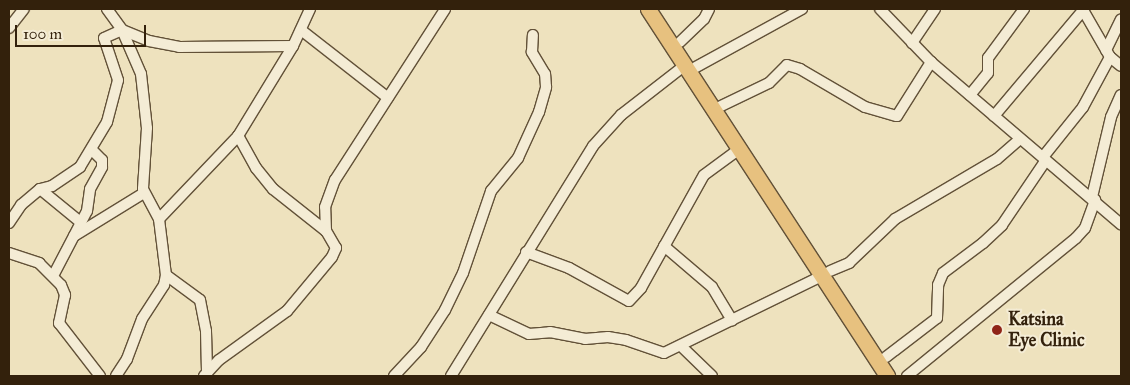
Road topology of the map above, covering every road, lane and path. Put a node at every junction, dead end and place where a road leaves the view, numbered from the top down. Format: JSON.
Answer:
{"nodes":[{"id":1,"x":24,"y":9,"type":"edge"},
{"id":2,"x":107,"y":9,"type":"edge"},
{"id":3,"x":310,"y":9,"type":"edge"},
{"id":4,"x":445,"y":9,"type":"edge"},
{"id":5,"x":648,"y":9,"type":"edge"},
{"id":6,"x":659,"y":9,"type":"edge"},
{"id":7,"x":709,"y":9,"type":"edge"},
{"id":8,"x":802,"y":9,"type":"edge"},
{"id":9,"x":880,"y":9,"type":"edge"},
{"id":10,"x":935,"y":9,"type":"edge"},
{"id":11,"x":1024,"y":9,"type":"edge"},
{"id":12,"x":1084,"y":9,"type":"edge"},
{"id":13,"x":1121,"y":19,"type":"edge"},
{"id":14,"x":9,"y":28,"type":"edge"},
{"id":15,"x":122,"y":30,"type":"junction"},
{"id":16,"x":301,"y":30,"type":"junction"},
{"id":17,"x":532,"y":35,"type":"dead end"},
{"id":18,"x":680,"y":42,"type":"junction"},
{"id":19,"x":912,"y":43,"type":"junction"},
{"id":20,"x":293,"y":46,"type":"junction"},
{"id":21,"x":1108,"y":54,"type":"junction"},
{"id":22,"x":931,"y":62,"type":"junction"},
{"id":23,"x":1121,"y":66,"type":"edge"},
{"id":24,"x":690,"y":67,"type":"junction"},
{"id":25,"x":1121,"y":94,"type":"edge"},
{"id":26,"x":970,"y":95,"type":"junction"},
{"id":27,"x":388,"y":98,"type":"junction"},
{"id":28,"x":721,"y":106,"type":"junction"},
{"id":29,"x":994,"y":116,"type":"junction"},
{"id":30,"x":238,"y":136,"type":"junction"},
{"id":31,"x":1020,"y":139,"type":"junction"},
{"id":32,"x":92,"y":150,"type":"junction"},
{"id":33,"x":738,"y":150,"type":"junction"},
{"id":34,"x":1045,"y":159,"type":"junction"},
{"id":35,"x":40,"y":189,"type":"junction"},
{"id":36,"x":144,"y":193,"type":"junction"},
{"id":37,"x":1094,"y":199,"type":"junction"},
{"id":38,"x":159,"y":219,"type":"junction"},
{"id":39,"x":80,"y":221,"type":"junction"},
{"id":40,"x":1120,"y":221,"type":"edge"},
{"id":41,"x":9,"y":223,"type":"edge"},
{"id":42,"x":326,"y":231,"type":"junction"},
{"id":43,"x":74,"y":236,"type":"junction"},
{"id":44,"x":664,"y":246,"type":"junction"},
{"id":45,"x":9,"y":252,"type":"edge"},
{"id":46,"x":526,"y":252,"type":"junction"},
{"id":47,"x":166,"y":274,"type":"junction"},
{"id":48,"x":826,"y":274,"type":"junction"},
{"id":49,"x":53,"y":276,"type":"junction"},
{"id":50,"x":841,"y":298,"type":"junction"},
{"id":51,"x":489,"y":315,"type":"junction"},
{"id":52,"x":732,"y":320,"type":"junction"},
{"id":53,"x":681,"y":346,"type":"junction"},
{"id":54,"x":886,"y":357,"type":"junction"},
{"id":55,"x":206,"y":374,"type":"edge"},
{"id":56,"x":100,"y":376,"type":"edge"},
{"id":57,"x":116,"y":376,"type":"edge"},
{"id":58,"x":394,"y":376,"type":"edge"},
{"id":59,"x":451,"y":376,"type":"edge"},
{"id":60,"x":712,"y":376,"type":"edge"},
{"id":61,"x":887,"y":376,"type":"edge"},
{"id":62,"x":898,"y":376,"type":"edge"},
{"id":63,"x":907,"y":376,"type":"edge"}],
"edges":[{"from":1,"to":14,"type":"street"},
{"from":2,"to":15,"type":"street"},
{"from":3,"to":16,"type":"street"},
{"from":4,"to":27,"type":"street"},
{"from":5,"to":24,"type":"highway"},
{"from":6,"to":18,"type":"highway"},
{"from":7,"to":18,"type":"street"},
{"from":8,"to":24,"type":"street"},
{"from":9,"to":19,"type":"street"},
{"from":10,"to":19,"type":"street"},
{"from":11,"to":26,"type":"street"},
{"from":12,"to":21,"type":"street"},
{"from":12,"to":29,"type":"street"},
{"from":13,"to":21,"type":"street"},
{"from":15,"to":20,"type":"street"},
{"from":15,"to":32,"type":"street"},
{"from":15,"to":36,"type":"street"},
{"from":16,"to":20,"type":"street"},
{"from":16,"to":27,"type":"street"},
{"from":17,"to":58,"type":"street"},
{"from":18,"to":24,"type":"highway"},
{"from":19,"to":22,"type":"street"},
{"from":20,"to":30,"type":"street"},
{"from":21,"to":23,"type":"street"},
{"from":21,"to":34,"type":"street"},
{"from":22,"to":26,"type":"street"},
{"from":22,"to":28,"type":"street"},
{"from":24,"to":28,"type":"highway"},
{"from":24,"to":33,"type":"highway"},
{"from":24,"to":46,"type":"street"},
{"from":25,"to":37,"type":"street"},
{"from":26,"to":29,"type":"street"},
{"from":27,"to":42,"type":"street"},
{"from":28,"to":48,"type":"highway"},
{"from":29,"to":31,"type":"street"},
{"from":30,"to":38,"type":"street"},
{"from":30,"to":42,"type":"street"},
{"from":31,"to":34,"type":"street"},
{"from":31,"to":48,"type":"street"},
{"from":32,"to":35,"type":"street"},
{"from":32,"to":39,"type":"street"},
{"from":33,"to":44,"type":"street"},
{"from":33,"to":48,"type":"highway"},
{"from":34,"to":37,"type":"street"},
{"from":34,"to":54,"type":"street"},
{"from":35,"to":39,"type":"street"},
{"from":35,"to":41,"type":"street"},
{"from":36,"to":38,"type":"street"},
{"from":36,"to":43,"type":"street"},
{"from":37,"to":40,"type":"street"},
{"from":37,"to":63,"type":"street"},
{"from":38,"to":47,"type":"street"},
{"from":39,"to":43,"type":"street"},
{"from":42,"to":55,"type":"street"},
{"from":43,"to":49,"type":"street"},
{"from":44,"to":46,"type":"street"},
{"from":44,"to":52,"type":"street"},
{"from":45,"to":49,"type":"street"},
{"from":46,"to":51,"type":"street"},
{"from":47,"to":55,"type":"street"},
{"from":47,"to":57,"type":"street"},
{"from":48,"to":50,"type":"highway"},
{"from":48,"to":52,"type":"street"},
{"from":49,"to":56,"type":"street"},
{"from":50,"to":54,"type":"highway"},
{"from":50,"to":61,"type":"highway"},
{"from":51,"to":53,"type":"street"},
{"from":51,"to":59,"type":"street"},
{"from":52,"to":53,"type":"street"},
{"from":53,"to":60,"type":"street"},
{"from":54,"to":62,"type":"highway"}]}
